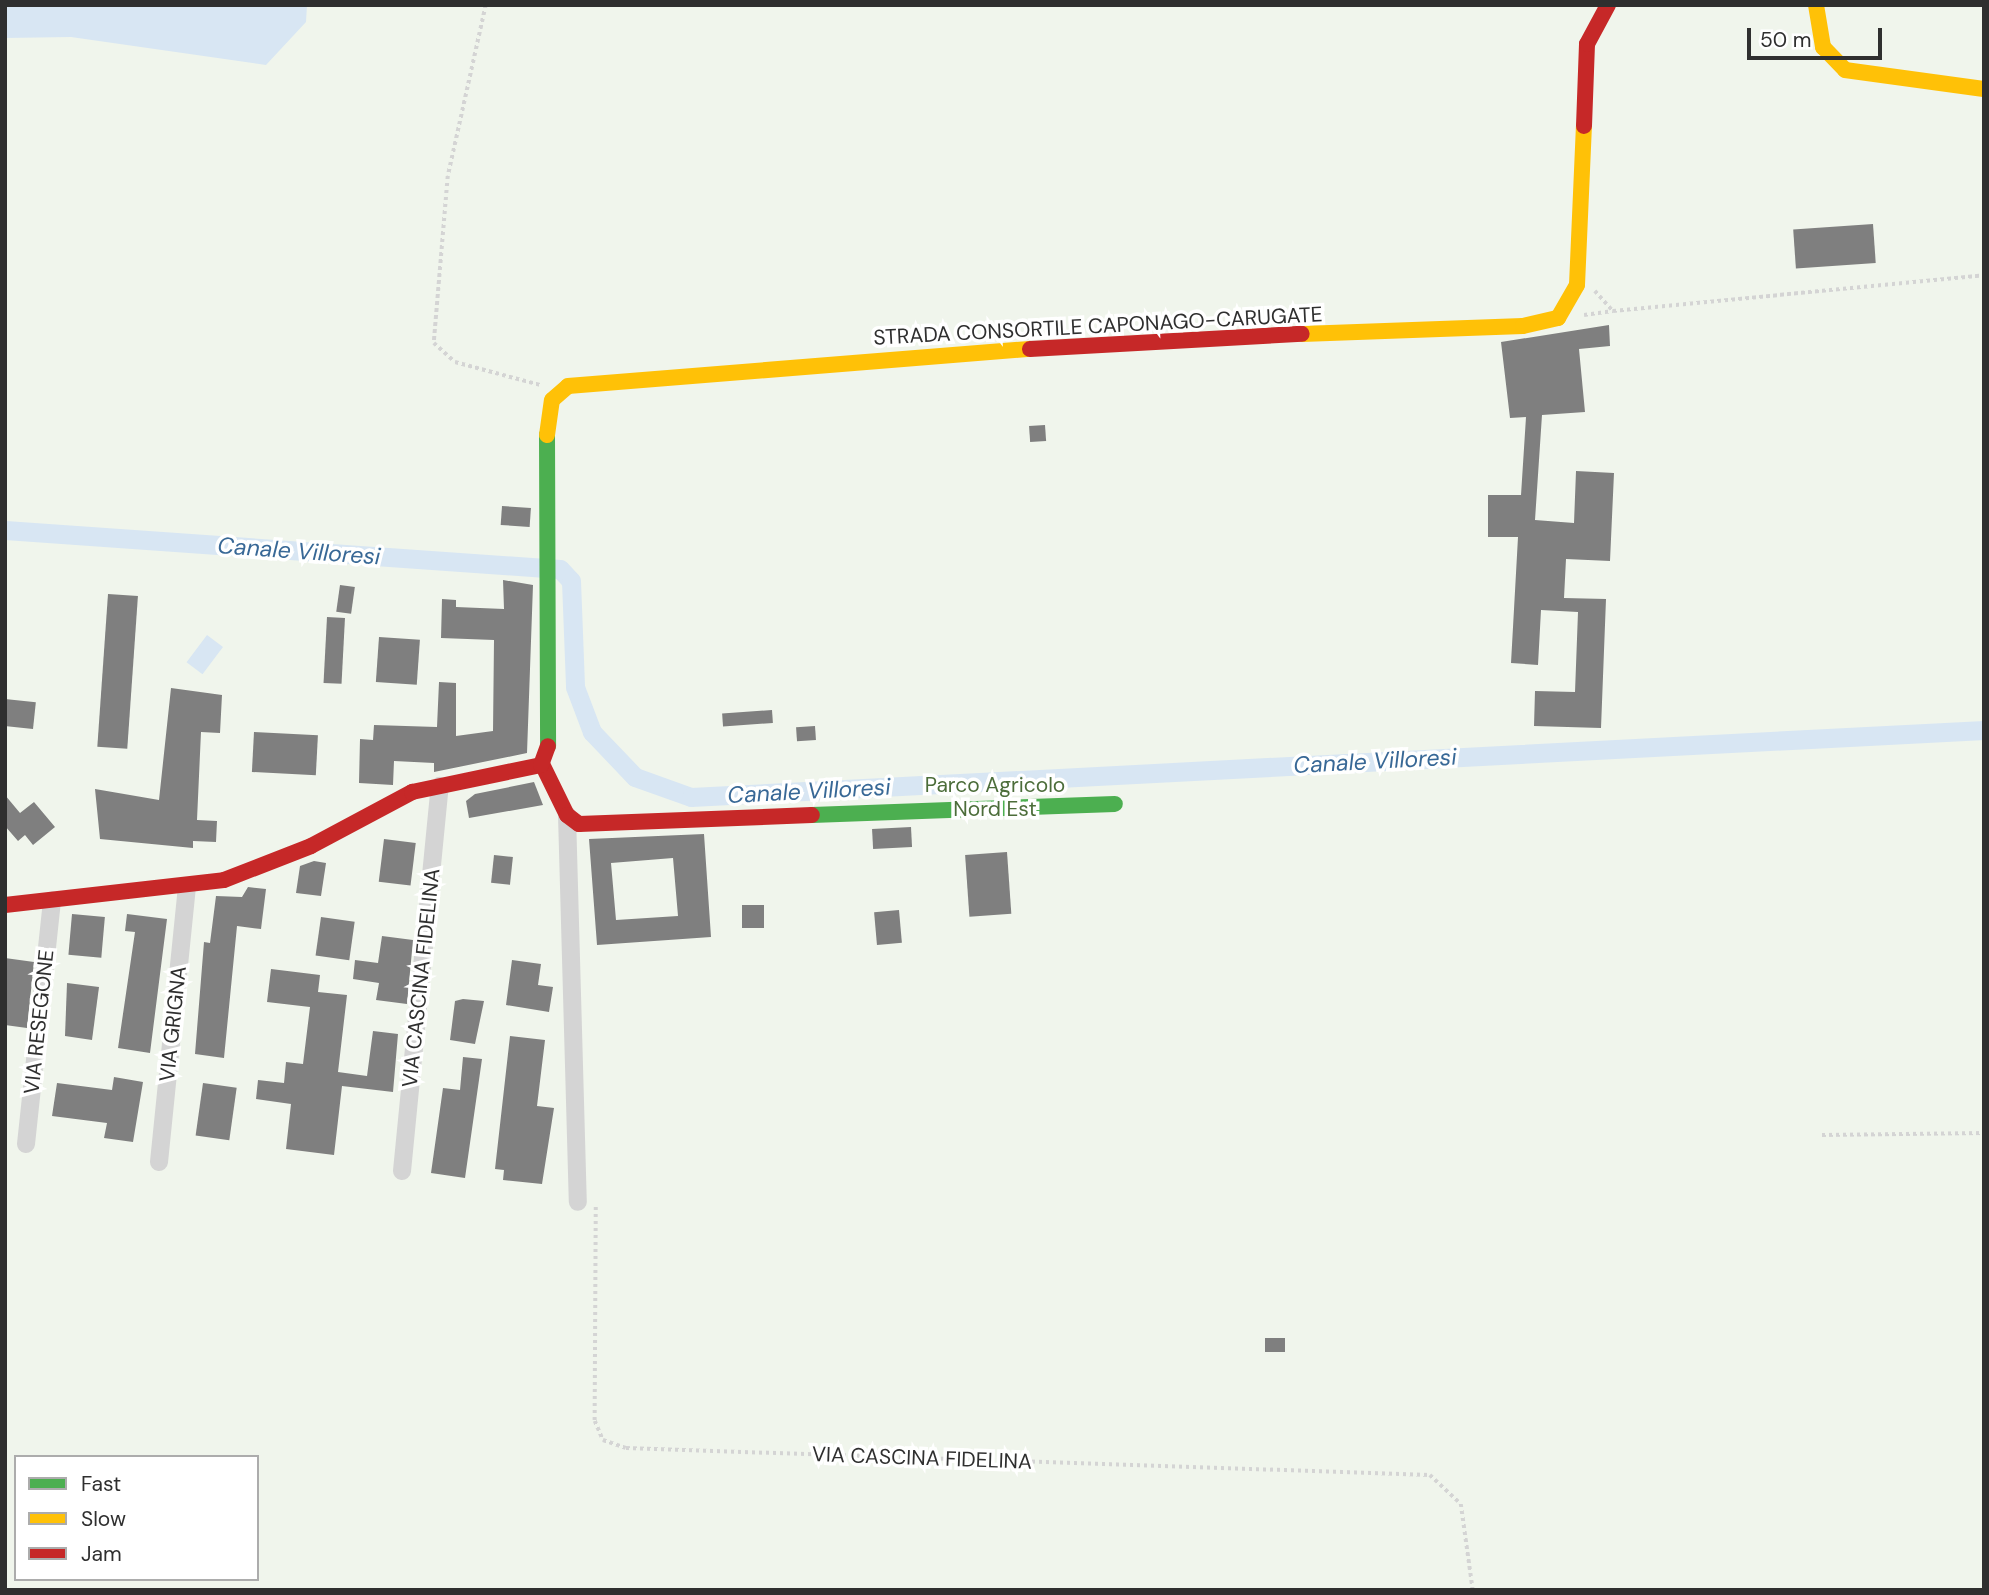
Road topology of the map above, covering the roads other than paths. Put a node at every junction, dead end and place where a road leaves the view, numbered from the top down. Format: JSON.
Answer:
{"nodes":[{"id":1,"x":1608,"y":5,"type":"edge"},
{"id":2,"x":1816,"y":5,"type":"edge"},
{"id":3,"x":1984,"y":89,"type":"edge"},
{"id":4,"x":542,"y":764,"type":"junction"},
{"id":5,"x":440,"y":786,"type":"junction"},
{"id":6,"x":1115,"y":804,"type":"dead end"},
{"id":7,"x":567,"y":816,"type":"junction"},
{"id":8,"x":187,"y":887,"type":"junction"},
{"id":9,"x":52,"y":900,"type":"junction"},
{"id":10,"x":5,"y":905,"type":"edge"},
{"id":11,"x":26,"y":1144,"type":"dead end"},
{"id":12,"x":159,"y":1162,"type":"dead end"},
{"id":13,"x":402,"y":1171,"type":"dead end"},
{"id":14,"x":578,"y":1202,"type":"dead end"}],
"edges":[{"from":1,"to":4,"type":"street","name":"STRADA CONSORTILE CAPONAGO-CARUGATE"},
{"from":2,"to":3,"type":"street"},
{"from":4,"to":5,"type":"street"},
{"from":4,"to":7,"type":"street"},
{"from":5,"to":8,"type":"street"},
{"from":5,"to":13,"type":"street","name":"VIA CASCINA FIDELINA"},
{"from":6,"to":7,"type":"street"},
{"from":7,"to":14,"type":"street"},
{"from":8,"to":9,"type":"street"},
{"from":8,"to":12,"type":"street","name":"VIA GRIGNA"},
{"from":9,"to":10,"type":"street"},
{"from":9,"to":11,"type":"street","name":"VIA RESEGONE"}]}
